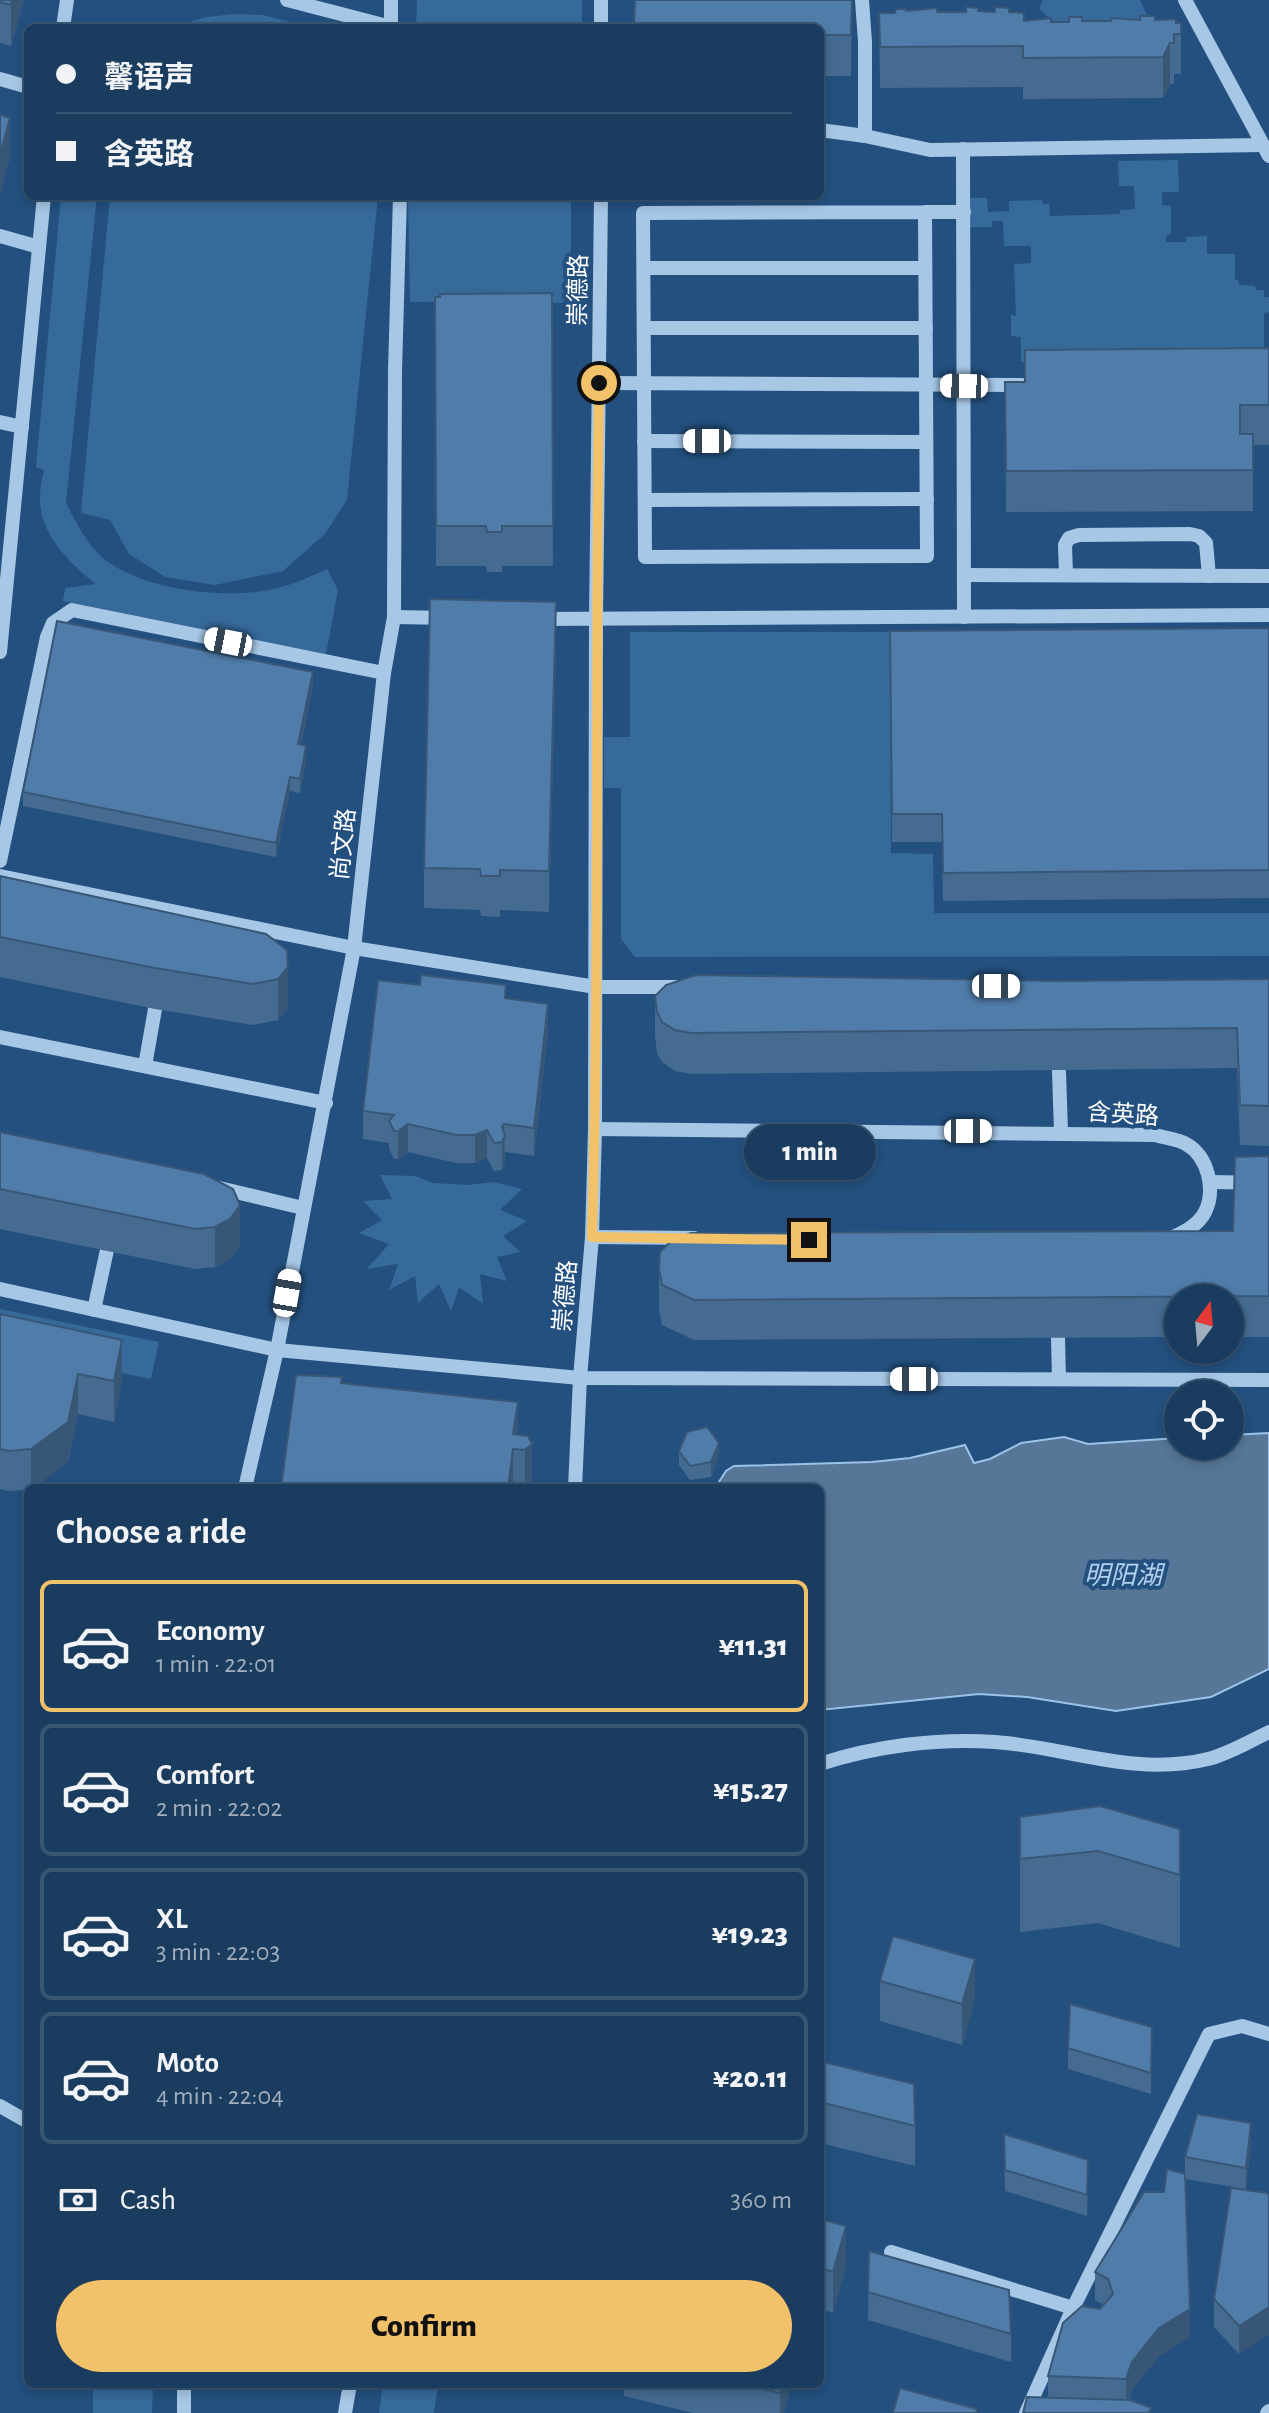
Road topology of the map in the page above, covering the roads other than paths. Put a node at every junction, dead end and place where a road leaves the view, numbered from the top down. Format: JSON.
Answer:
{"nodes":[{"id":1,"x":67,"y":0,"type":"edge"},
{"id":2,"x":287,"y":0,"type":"edge"},
{"id":3,"x":391,"y":0,"type":"edge"},
{"id":4,"x":601,"y":0,"type":"edge"},
{"id":5,"x":862,"y":0,"type":"edge"},
{"id":6,"x":1185,"y":0,"type":"edge"},
{"id":7,"x":64,"y":24,"type":"edge"},
{"id":8,"x":376,"y":24,"type":"edge"},
{"id":9,"x":391,"y":24,"type":"edge"},
{"id":10,"x":601,"y":24,"type":"edge"},
{"id":11,"x":0,"y":79,"type":"edge"},
{"id":12,"x":24,"y":86,"type":"edge"},
{"id":13,"x":824,"y":131,"type":"edge"},
{"id":14,"x":865,"y":136,"type":"junction"},
{"id":15,"x":963,"y":149,"type":"junction"},
{"id":16,"x":1266,"y":150,"type":"edge"},
{"id":17,"x":44,"y":200,"type":"edge"},
{"id":18,"x":400,"y":200,"type":"edge"},
{"id":19,"x":601,"y":200,"type":"edge"},
{"id":20,"x":925,"y":212,"type":"junction"},
{"id":21,"x":964,"y":212,"type":"junction"},
{"id":22,"x":0,"y":236,"type":"edge"},
{"id":23,"x":39,"y":247,"type":"junction"},
{"id":24,"x":644,"y":268,"type":"junction"},
{"id":25,"x":925,"y":268,"type":"junction"},
{"id":26,"x":644,"y":328,"type":"junction"},
{"id":27,"x":926,"y":328,"type":"junction"},
{"id":28,"x":599,"y":383,"type":"junction"},
{"id":29,"x":644,"y":383,"type":"junction"},
{"id":30,"x":1040,"y":385,"type":"edge"},
{"id":31,"x":926,"y":386,"type":"junction"},
{"id":32,"x":964,"y":386,"type":"junction"},
{"id":33,"x":0,"y":422,"type":"edge"},
{"id":34,"x":22,"y":427,"type":"junction"},
{"id":35,"x":644,"y":441,"type":"junction"},
{"id":36,"x":926,"y":442,"type":"junction"},
{"id":37,"x":927,"y":499,"type":"junction"},
{"id":38,"x":645,"y":500,"type":"junction"},
{"id":39,"x":964,"y":575,"type":"junction"},
{"id":40,"x":1066,"y":575,"type":"junction"},
{"id":41,"x":1209,"y":576,"type":"junction"},
{"id":42,"x":1269,"y":576,"type":"edge"},
{"id":43,"x":1269,"y":615,"type":"edge"},
{"id":44,"x":394,"y":617,"type":"junction"},
{"id":45,"x":964,"y":617,"type":"junction"},
{"id":46,"x":464,"y":618,"type":"edge"},
{"id":47,"x":521,"y":619,"type":"edge"},
{"id":48,"x":596,"y":620,"type":"junction"},
{"id":49,"x":0,"y":652,"type":"edge"},
{"id":50,"x":384,"y":673,"type":"junction"},
{"id":51,"x":0,"y":861,"type":"edge"},
{"id":52,"x":0,"y":876,"type":"edge"},
{"id":53,"x":354,"y":948,"type":"junction"},
{"id":54,"x":596,"y":987,"type":"junction"},
{"id":55,"x":692,"y":987,"type":"edge"},
{"id":56,"x":155,"y":1009,"type":"dead end"},
{"id":57,"x":0,"y":1037,"type":"edge"},
{"id":58,"x":145,"y":1066,"type":"junction"},
{"id":59,"x":1059,"y":1072,"type":"dead end"},
{"id":60,"x":326,"y":1103,"type":"junction"},
{"id":61,"x":595,"y":1129,"type":"junction"},
{"id":62,"x":1061,"y":1132,"type":"junction"},
{"id":63,"x":1210,"y":1182,"type":"junction"},
{"id":64,"x":198,"y":1183,"type":"edge"},
{"id":65,"x":1269,"y":1183,"type":"edge"},
{"id":66,"x":303,"y":1208,"type":"junction"},
{"id":67,"x":592,"y":1237,"type":"junction"},
{"id":68,"x":716,"y":1238,"type":"edge"},
{"id":69,"x":1160,"y":1244,"type":"edge"},
{"id":70,"x":107,"y":1250,"type":"dead end"},
{"id":71,"x":0,"y":1289,"type":"edge"},
{"id":72,"x":94,"y":1310,"type":"junction"},
{"id":73,"x":1058,"y":1338,"type":"dead end"},
{"id":74,"x":277,"y":1350,"type":"junction"},
{"id":75,"x":580,"y":1378,"type":"junction"},
{"id":76,"x":1059,"y":1379,"type":"junction"},
{"id":77,"x":1269,"y":1380,"type":"edge"},
{"id":78,"x":246,"y":1484,"type":"edge"},
{"id":79,"x":575,"y":1484,"type":"edge"},
{"id":80,"x":1269,"y":1732,"type":"edge"},
{"id":81,"x":824,"y":1763,"type":"edge"},
{"id":82,"x":1269,"y":2034,"type":"edge"},
{"id":83,"x":0,"y":2106,"type":"edge"},
{"id":84,"x":24,"y":2120,"type":"edge"},
{"id":85,"x":891,"y":2252,"type":"dead end"},
{"id":86,"x":1073,"y":2308,"type":"junction"},
{"id":87,"x":184,"y":2388,"type":"edge"},
{"id":88,"x":349,"y":2388,"type":"edge"},
{"id":89,"x":184,"y":2413,"type":"edge"},
{"id":90,"x":345,"y":2413,"type":"edge"},
{"id":91,"x":1026,"y":2413,"type":"edge"}],
"edges":[{"from":1,"to":7,"type":"street"},
{"from":2,"to":8,"type":"street"},
{"from":3,"to":9,"type":"street"},
{"from":4,"to":10,"type":"street"},
{"from":5,"to":14,"type":"street"},
{"from":6,"to":16,"type":"street"},
{"from":11,"to":12,"type":"street"},
{"from":13,"to":14,"type":"street"},
{"from":14,"to":15,"type":"street"},
{"from":15,"to":16,"type":"street"},
{"from":15,"to":21,"type":"street"},
{"from":17,"to":23,"type":"street"},
{"from":18,"to":44,"type":"street","name":"尚文路"},
{"from":19,"to":28,"type":"street","name":"崇德路"},
{"from":20,"to":21,"type":"street"},
{"from":20,"to":24,"type":"street"},
{"from":20,"to":25,"type":"street"},
{"from":21,"to":32,"type":"street"},
{"from":22,"to":23,"type":"street"},
{"from":23,"to":34,"type":"street"},
{"from":24,"to":25,"type":"street"},
{"from":24,"to":26,"type":"street"},
{"from":25,"to":27,"type":"street"},
{"from":26,"to":27,"type":"street"},
{"from":26,"to":29,"type":"street"},
{"from":27,"to":31,"type":"street"},
{"from":28,"to":29,"type":"street"},
{"from":28,"to":48,"type":"street","name":"崇德路"},
{"from":29,"to":31,"type":"street"},
{"from":29,"to":35,"type":"street"},
{"from":30,"to":32,"type":"street"},
{"from":31,"to":32,"type":"street"},
{"from":31,"to":36,"type":"street"},
{"from":32,"to":39,"type":"street"},
{"from":33,"to":34,"type":"street"},
{"from":34,"to":49,"type":"street"},
{"from":35,"to":36,"type":"street"},
{"from":35,"to":38,"type":"street"},
{"from":36,"to":37,"type":"street"},
{"from":37,"to":38,"type":"street"},
{"from":37,"to":38,"type":"street"},
{"from":39,"to":40,"type":"street"},
{"from":39,"to":45,"type":"street"},
{"from":40,"to":41,"type":"street"},
{"from":40,"to":41,"type":"street"},
{"from":41,"to":42,"type":"street"},
{"from":43,"to":45,"type":"street"},
{"from":44,"to":46,"type":"street"},
{"from":44,"to":50,"type":"street","name":"尚文路"},
{"from":45,"to":48,"type":"street"},
{"from":47,"to":48,"type":"street"},
{"from":48,"to":54,"type":"street","name":"崇德路"},
{"from":50,"to":51,"type":"street"},
{"from":50,"to":53,"type":"street","name":"尚文路"},
{"from":52,"to":53,"type":"street"},
{"from":53,"to":54,"type":"street"},
{"from":53,"to":60,"type":"street","name":"尚文路"},
{"from":54,"to":55,"type":"street"},
{"from":54,"to":61,"type":"street","name":"崇德路"},
{"from":56,"to":58,"type":"street"},
{"from":57,"to":58,"type":"street"},
{"from":58,"to":60,"type":"street"},
{"from":59,"to":62,"type":"street"},
{"from":60,"to":66,"type":"street","name":"尚文路"},
{"from":61,"to":62,"type":"street","name":"含英路"},
{"from":61,"to":67,"type":"street","name":"崇德路"},
{"from":62,"to":63,"type":"street","name":"含英路"},
{"from":63,"to":65,"type":"street"},
{"from":63,"to":69,"type":"street"},
{"from":64,"to":66,"type":"street"},
{"from":66,"to":74,"type":"street","name":"尚文路"},
{"from":67,"to":68,"type":"street"},
{"from":67,"to":75,"type":"street","name":"崇德路"},
{"from":70,"to":72,"type":"street"},
{"from":71,"to":72,"type":"street"},
{"from":72,"to":74,"type":"street"},
{"from":73,"to":76,"type":"street"},
{"from":74,"to":75,"type":"street"},
{"from":74,"to":78,"type":"street","name":"尚文路"},
{"from":75,"to":76,"type":"street"},
{"from":75,"to":79,"type":"street","name":"崇德路"},
{"from":76,"to":77,"type":"street"},
{"from":80,"to":81,"type":"street"},
{"from":82,"to":86,"type":"street"},
{"from":83,"to":84,"type":"street"},
{"from":85,"to":86,"type":"street"},
{"from":86,"to":91,"type":"street"},
{"from":87,"to":89,"type":"street"},
{"from":88,"to":90,"type":"street"}]}
